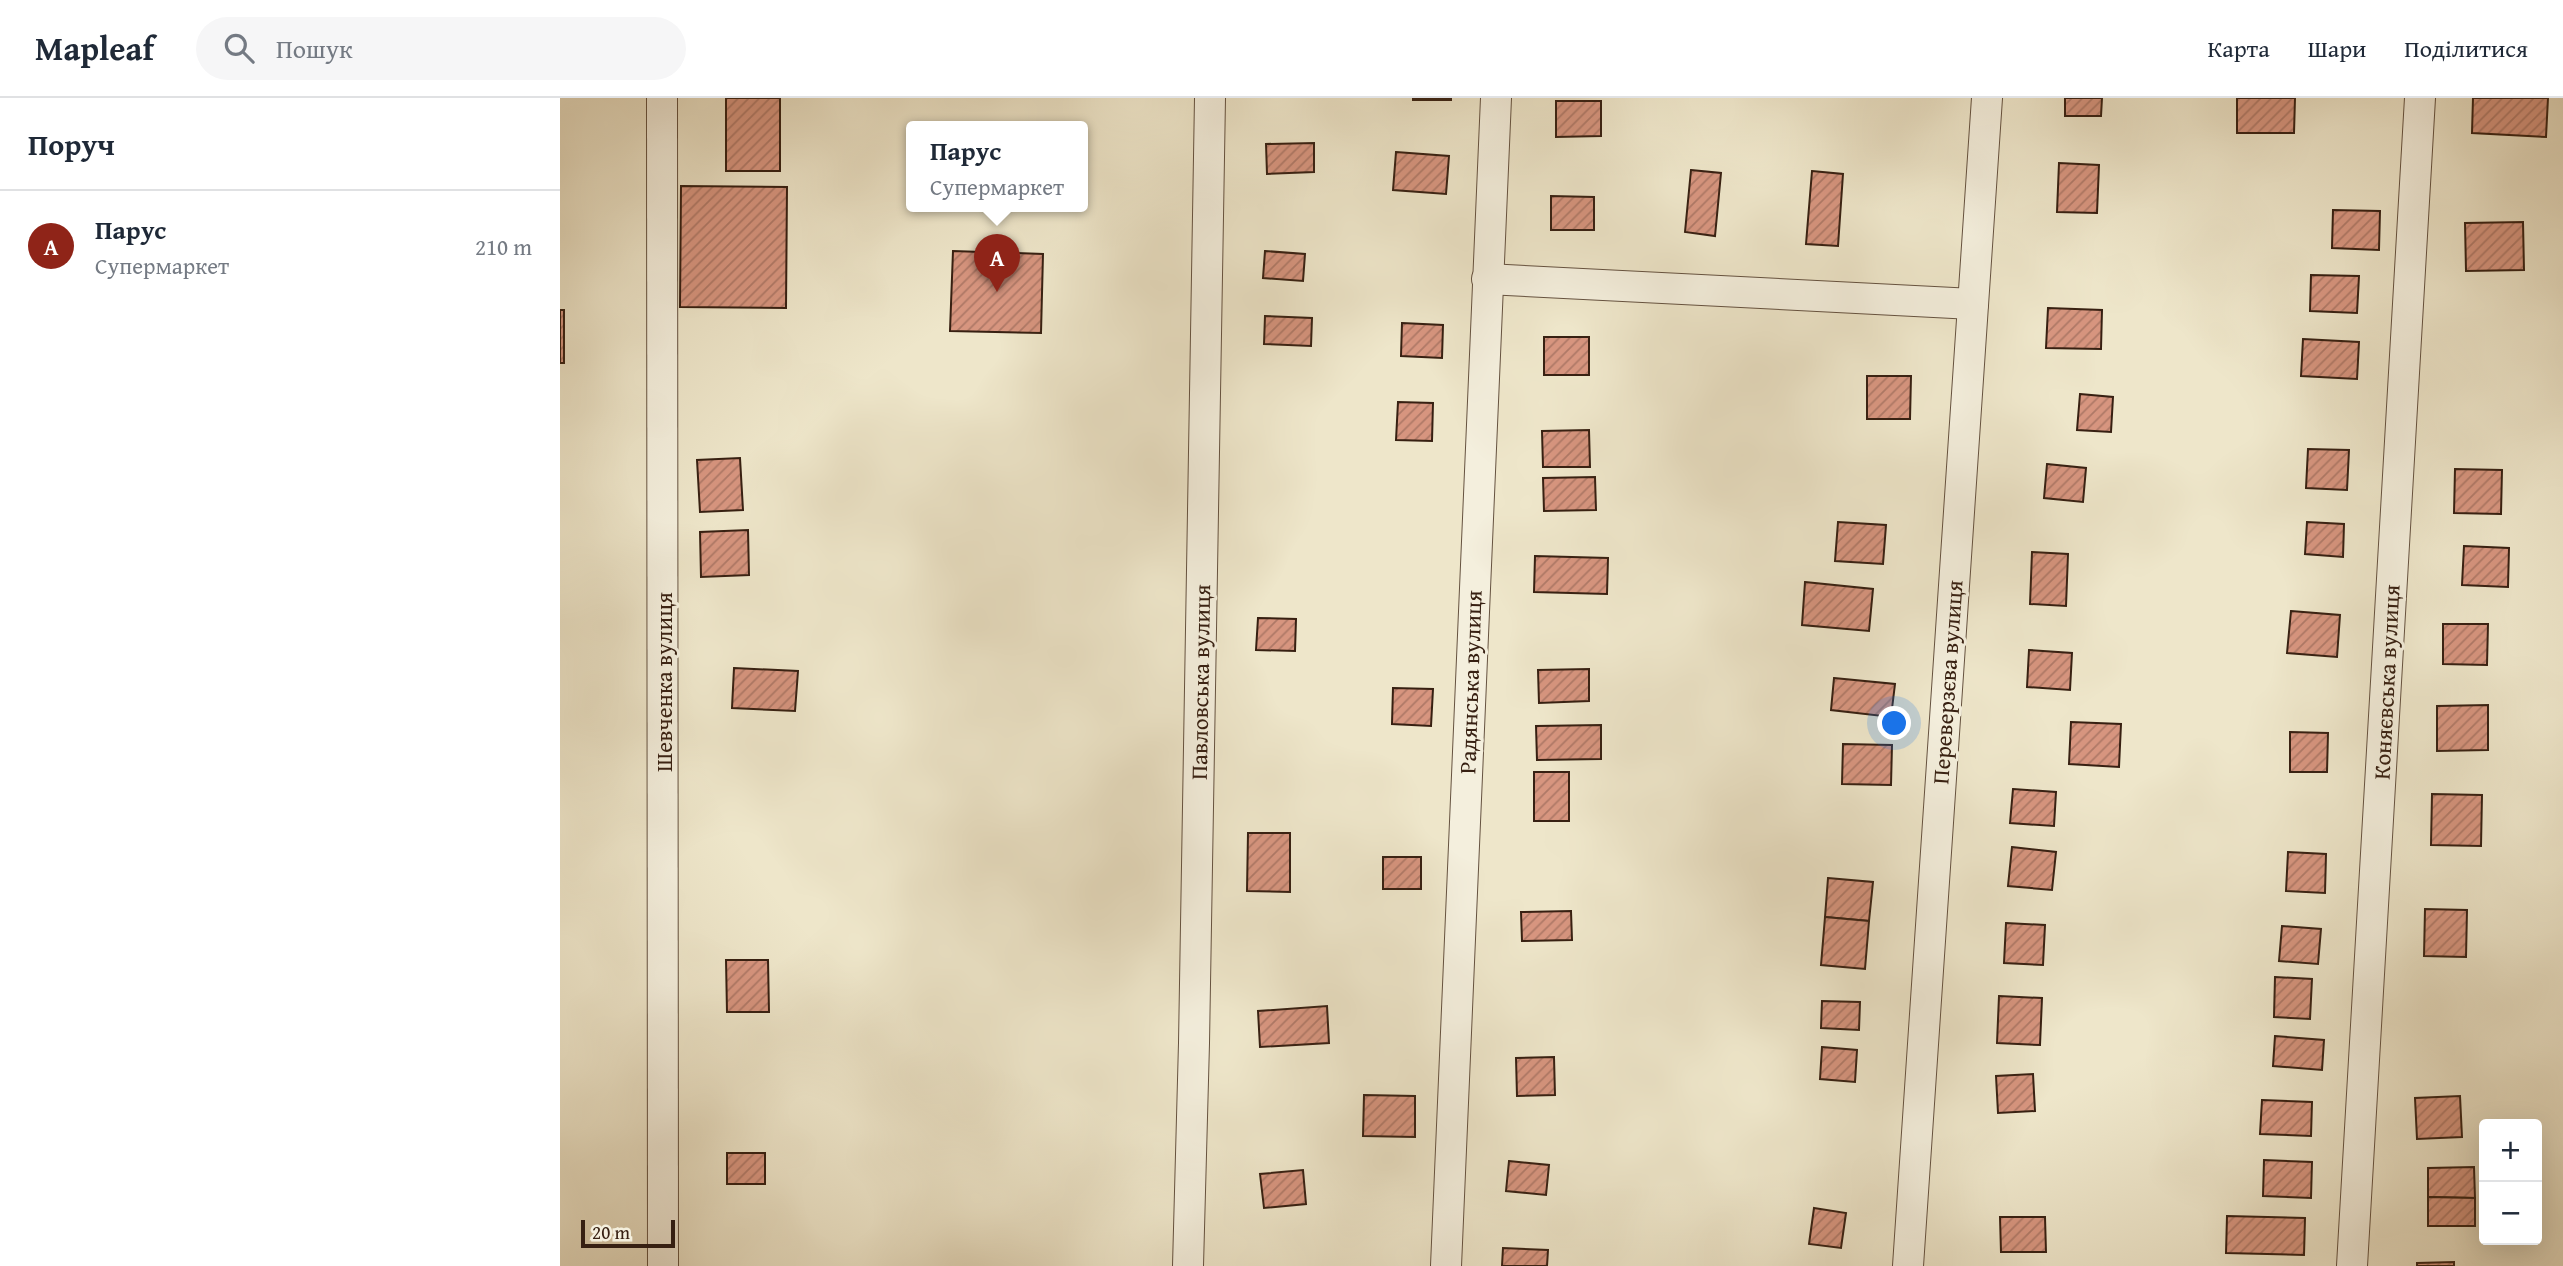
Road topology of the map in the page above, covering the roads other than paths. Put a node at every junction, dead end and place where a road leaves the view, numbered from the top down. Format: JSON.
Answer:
{"nodes":[{"id":1,"x":662,"y":98,"type":"edge"},
{"id":2,"x":1210,"y":98,"type":"edge"},
{"id":3,"x":1496,"y":98,"type":"edge"},
{"id":4,"x":1987,"y":98,"type":"edge"},
{"id":5,"x":2420,"y":98,"type":"edge"},
{"id":6,"x":1487,"y":279,"type":"junction"},
{"id":7,"x":1973,"y":304,"type":"junction"},
{"id":8,"x":663,"y":1266,"type":"edge"},
{"id":9,"x":1188,"y":1266,"type":"edge"},
{"id":10,"x":1446,"y":1266,"type":"edge"},
{"id":11,"x":1908,"y":1266,"type":"edge"},
{"id":12,"x":2352,"y":1266,"type":"edge"}],
"edges":[{"from":1,"to":8,"type":"street","name":"Шевченка вулиця"},
{"from":2,"to":9,"type":"street","name":"Павловська вулиця"},
{"from":3,"to":6,"type":"street","name":"Радянська вулиця"},
{"from":4,"to":7,"type":"street","name":"Переверзєва вулиця"},
{"from":5,"to":12,"type":"street","name":"Коняєвська вулиця"},
{"from":6,"to":7,"type":"street"},
{"from":6,"to":10,"type":"street","name":"Радянська вулиця"},
{"from":7,"to":11,"type":"street","name":"Переверзєва вулиця"}]}
